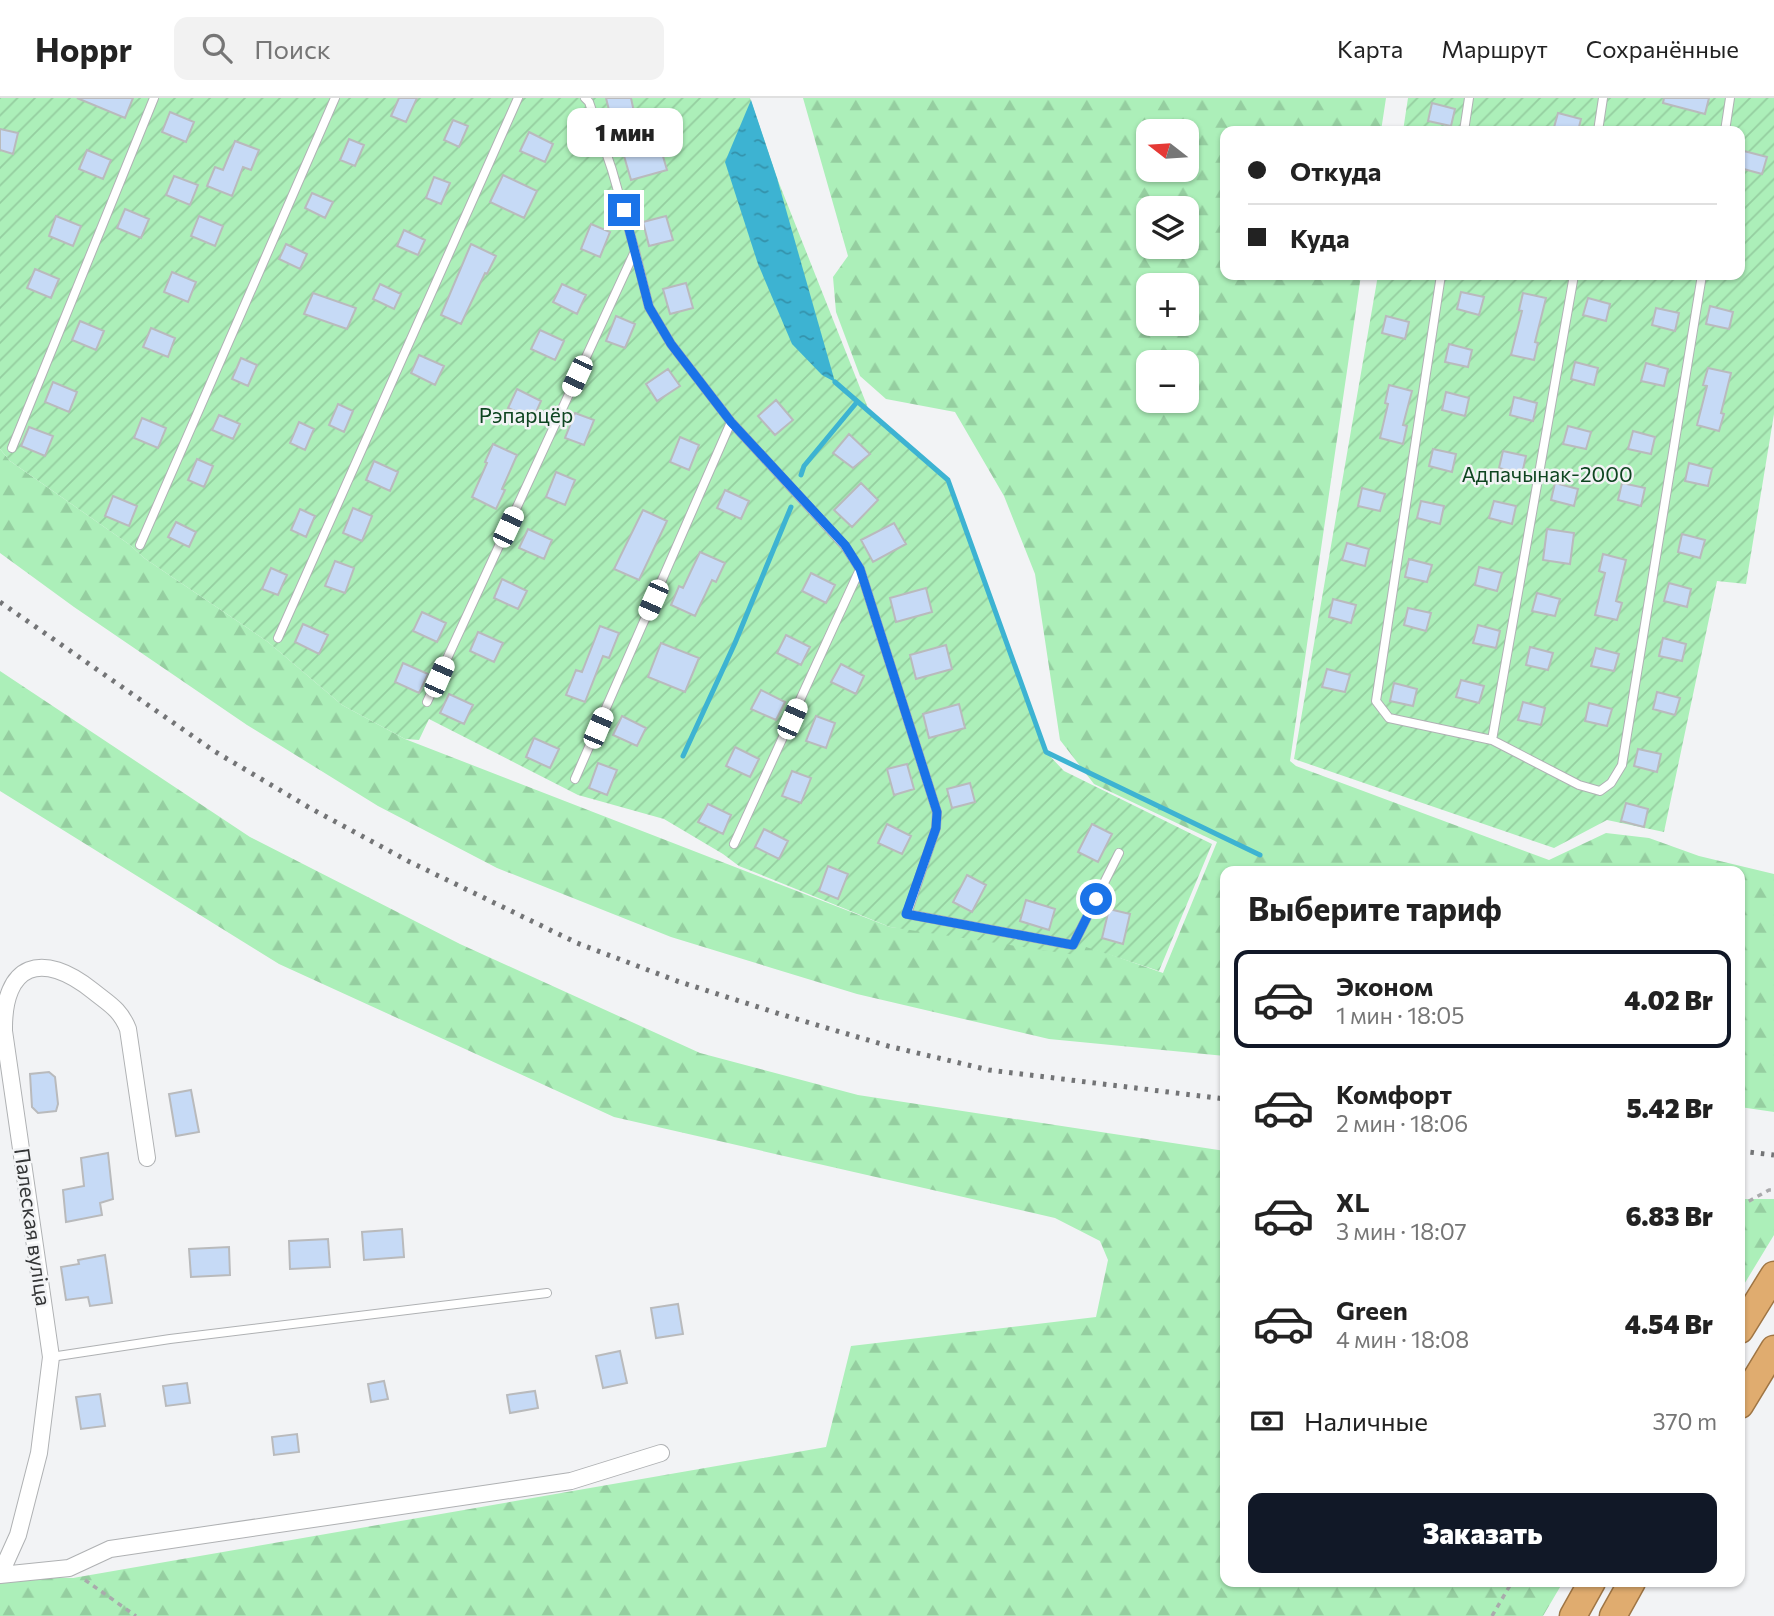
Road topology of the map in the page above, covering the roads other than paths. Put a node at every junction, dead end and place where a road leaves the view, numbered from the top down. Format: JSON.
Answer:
{"nodes":[{"id":1,"x":154,"y":98,"type":"edge"},
{"id":2,"x":335,"y":98,"type":"edge"},
{"id":3,"x":518,"y":98,"type":"edge"},
{"id":4,"x":585,"y":98,"type":"edge"},
{"id":5,"x":1469,"y":98,"type":"edge"},
{"id":6,"x":1603,"y":98,"type":"edge"},
{"id":7,"x":1730,"y":98,"type":"edge"},
{"id":8,"x":1465,"y":126,"type":"edge"},
{"id":9,"x":1599,"y":126,"type":"edge"},
{"id":10,"x":1726,"y":126,"type":"edge"},
{"id":11,"x":635,"y":251,"type":"junction"},
{"id":12,"x":1440,"y":280,"type":"edge"},
{"id":13,"x":1573,"y":280,"type":"edge"},
{"id":14,"x":1701,"y":280,"type":"edge"},
{"id":15,"x":731,"y":422,"type":"junction"},
{"id":16,"x":12,"y":448,"type":"dead end"},
{"id":17,"x":140,"y":545,"type":"dead end"},
{"id":18,"x":860,"y":569,"type":"junction"},
{"id":19,"x":278,"y":638,"type":"dead end"},
{"id":20,"x":427,"y":702,"type":"dead end"},
{"id":21,"x":1492,"y":740,"type":"junction"},
{"id":22,"x":575,"y":779,"type":"dead end"},
{"id":23,"x":734,"y":844,"type":"dead end"},
{"id":24,"x":1119,"y":853,"type":"dead end"},
{"id":25,"x":147,"y":1158,"type":"dead end"},
{"id":26,"x":1774,"y":1275,"type":"edge"},
{"id":27,"x":547,"y":1293,"type":"dead end"},
{"id":28,"x":1745,"y":1322,"type":"edge"},
{"id":29,"x":1774,"y":1349,"type":"edge"},
{"id":30,"x":51,"y":1357,"type":"junction"},
{"id":31,"x":1745,"y":1397,"type":"edge"},
{"id":32,"x":661,"y":1453,"type":"dead end"},
{"id":33,"x":0,"y":1575,"type":"edge"},
{"id":34,"x":1589,"y":1587,"type":"edge"},
{"id":35,"x":1629,"y":1587,"type":"edge"},
{"id":36,"x":1573,"y":1616,"type":"edge"},
{"id":37,"x":1613,"y":1616,"type":"edge"}],
"edges":[{"from":1,"to":16,"type":"lane"},
{"from":2,"to":17,"type":"lane"},
{"from":3,"to":19,"type":"lane"},
{"from":4,"to":11,"type":"lane"},
{"from":5,"to":8,"type":"lane"},
{"from":6,"to":9,"type":"lane"},
{"from":7,"to":10,"type":"lane"},
{"from":11,"to":15,"type":"lane"},
{"from":11,"to":20,"type":"lane"},
{"from":12,"to":21,"type":"lane"},
{"from":13,"to":21,"type":"lane"},
{"from":14,"to":21,"type":"lane"},
{"from":15,"to":18,"type":"lane"},
{"from":15,"to":22,"type":"lane"},
{"from":18,"to":23,"type":"lane"},
{"from":18,"to":24,"type":"lane"},
{"from":25,"to":30,"type":"street","name":"Палеская вуліца"},
{"from":26,"to":28,"type":"highway"},
{"from":27,"to":30,"type":"lane"},
{"from":29,"to":31,"type":"highway"},
{"from":30,"to":33,"type":"street","name":"Палеская вуліца"},
{"from":32,"to":33,"type":"street"},
{"from":34,"to":36,"type":"highway"},
{"from":35,"to":37,"type":"highway"}]}
